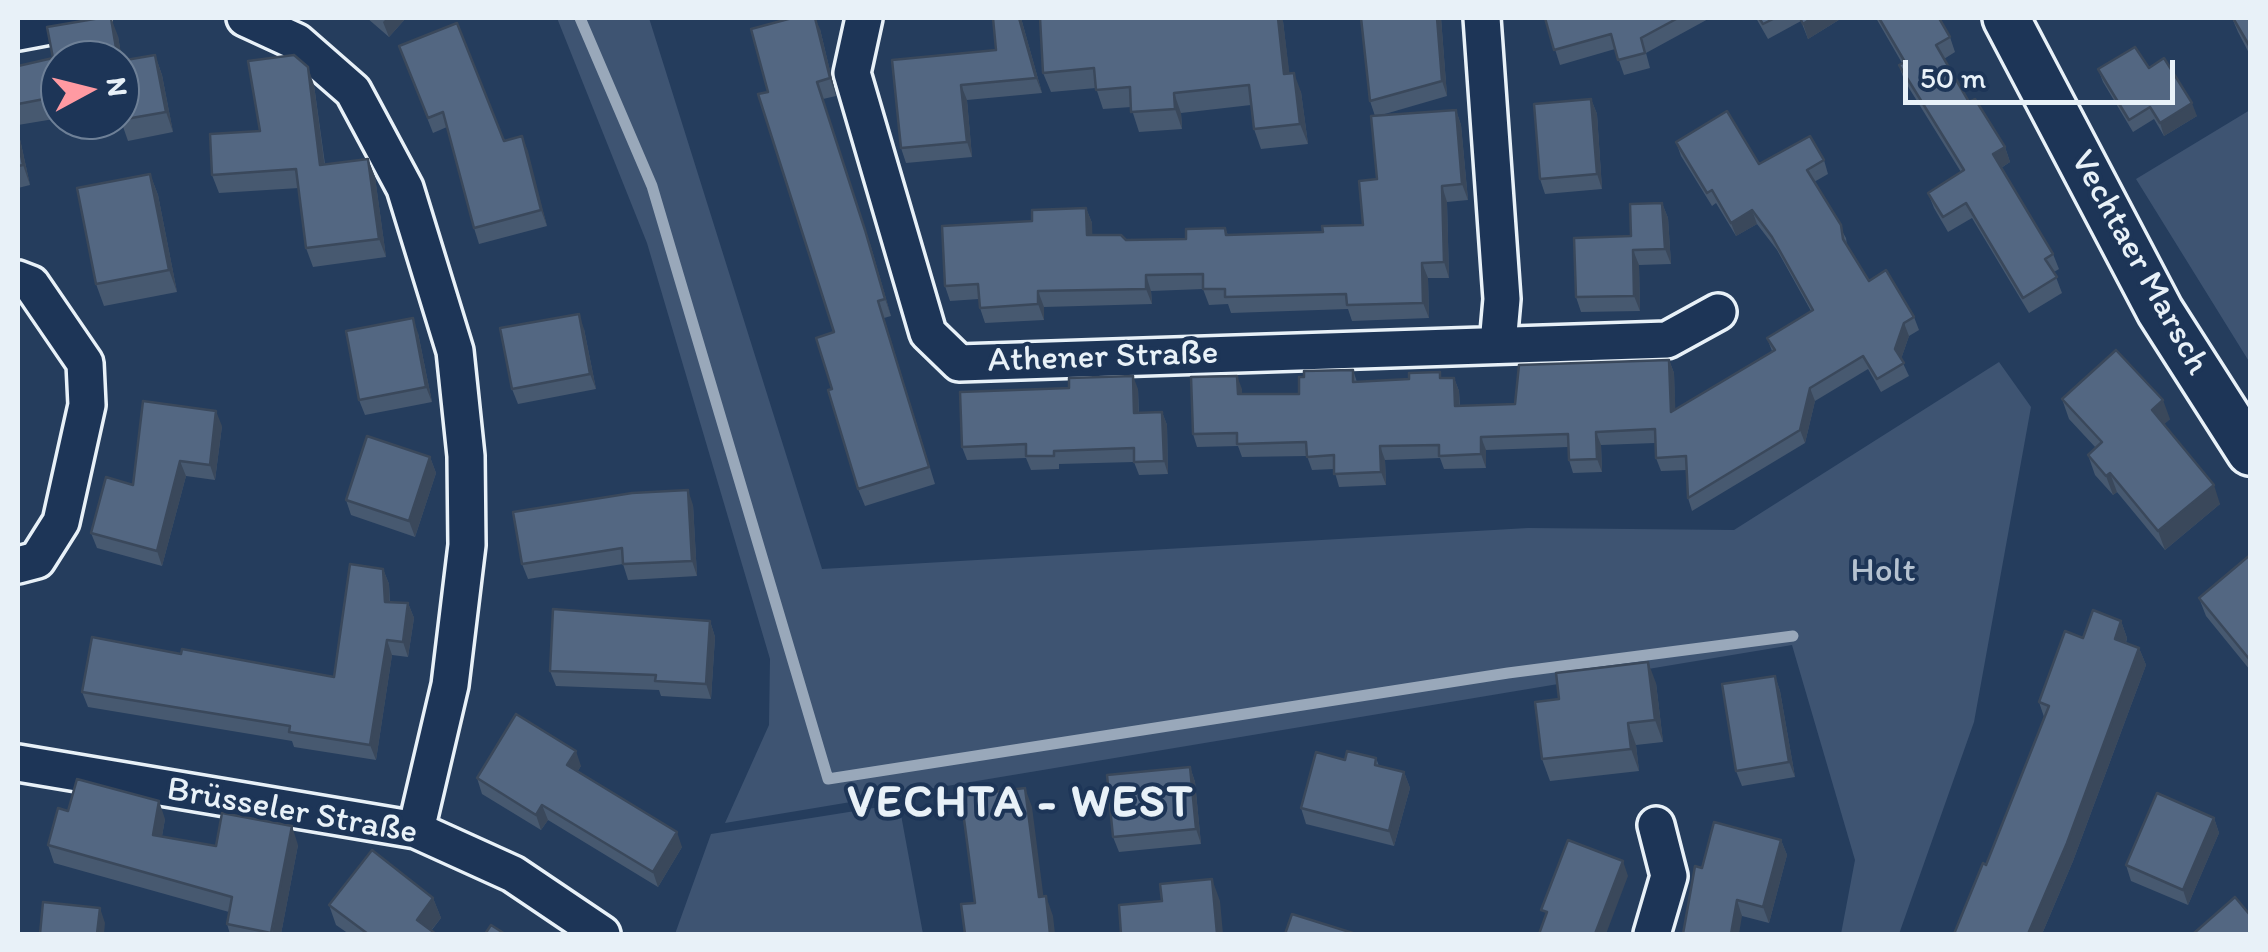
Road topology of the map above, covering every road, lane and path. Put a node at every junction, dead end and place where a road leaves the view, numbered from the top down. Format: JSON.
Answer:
{"nodes":[{"id":1,"x":92,"y":18,"type":"edge"},
{"id":2,"x":245,"y":18,"type":"edge"},
{"id":3,"x":864,"y":18,"type":"edge"},
{"id":4,"x":1482,"y":18,"type":"edge"},
{"id":5,"x":2006,"y":18,"type":"edge"},
{"id":6,"x":18,"y":32,"type":"edge"},
{"id":7,"x":18,"y":278,"type":"edge"},
{"id":8,"x":1718,"y":312,"type":"dead end"},
{"id":9,"x":1498,"y":344,"type":"junction"},
{"id":10,"x":2250,"y":452,"type":"edge"},
{"id":11,"x":18,"y":564,"type":"edge"},
{"id":12,"x":18,"y":763,"type":"edge"},
{"id":13,"x":1656,"y":826,"type":"dead end"},
{"id":14,"x":416,"y":830,"type":"junction"},
{"id":15,"x":602,"y":934,"type":"edge"},
{"id":16,"x":1652,"y":934,"type":"edge"}],
"edges":[{"from":1,"to":6,"type":"street"},
{"from":2,"to":14,"type":"street"},
{"from":3,"to":9,"type":"street","name":"Athener Straße"},
{"from":4,"to":9,"type":"street"},
{"from":5,"to":10,"type":"street","name":"Vechtaer Marsch"},
{"from":7,"to":11,"type":"street"},
{"from":8,"to":9,"type":"street","name":"Athener Straße"},
{"from":12,"to":14,"type":"street","name":"Brüsseler Straße"},
{"from":13,"to":16,"type":"street"},
{"from":14,"to":15,"type":"street","name":"Brüsseler Straße"}]}
